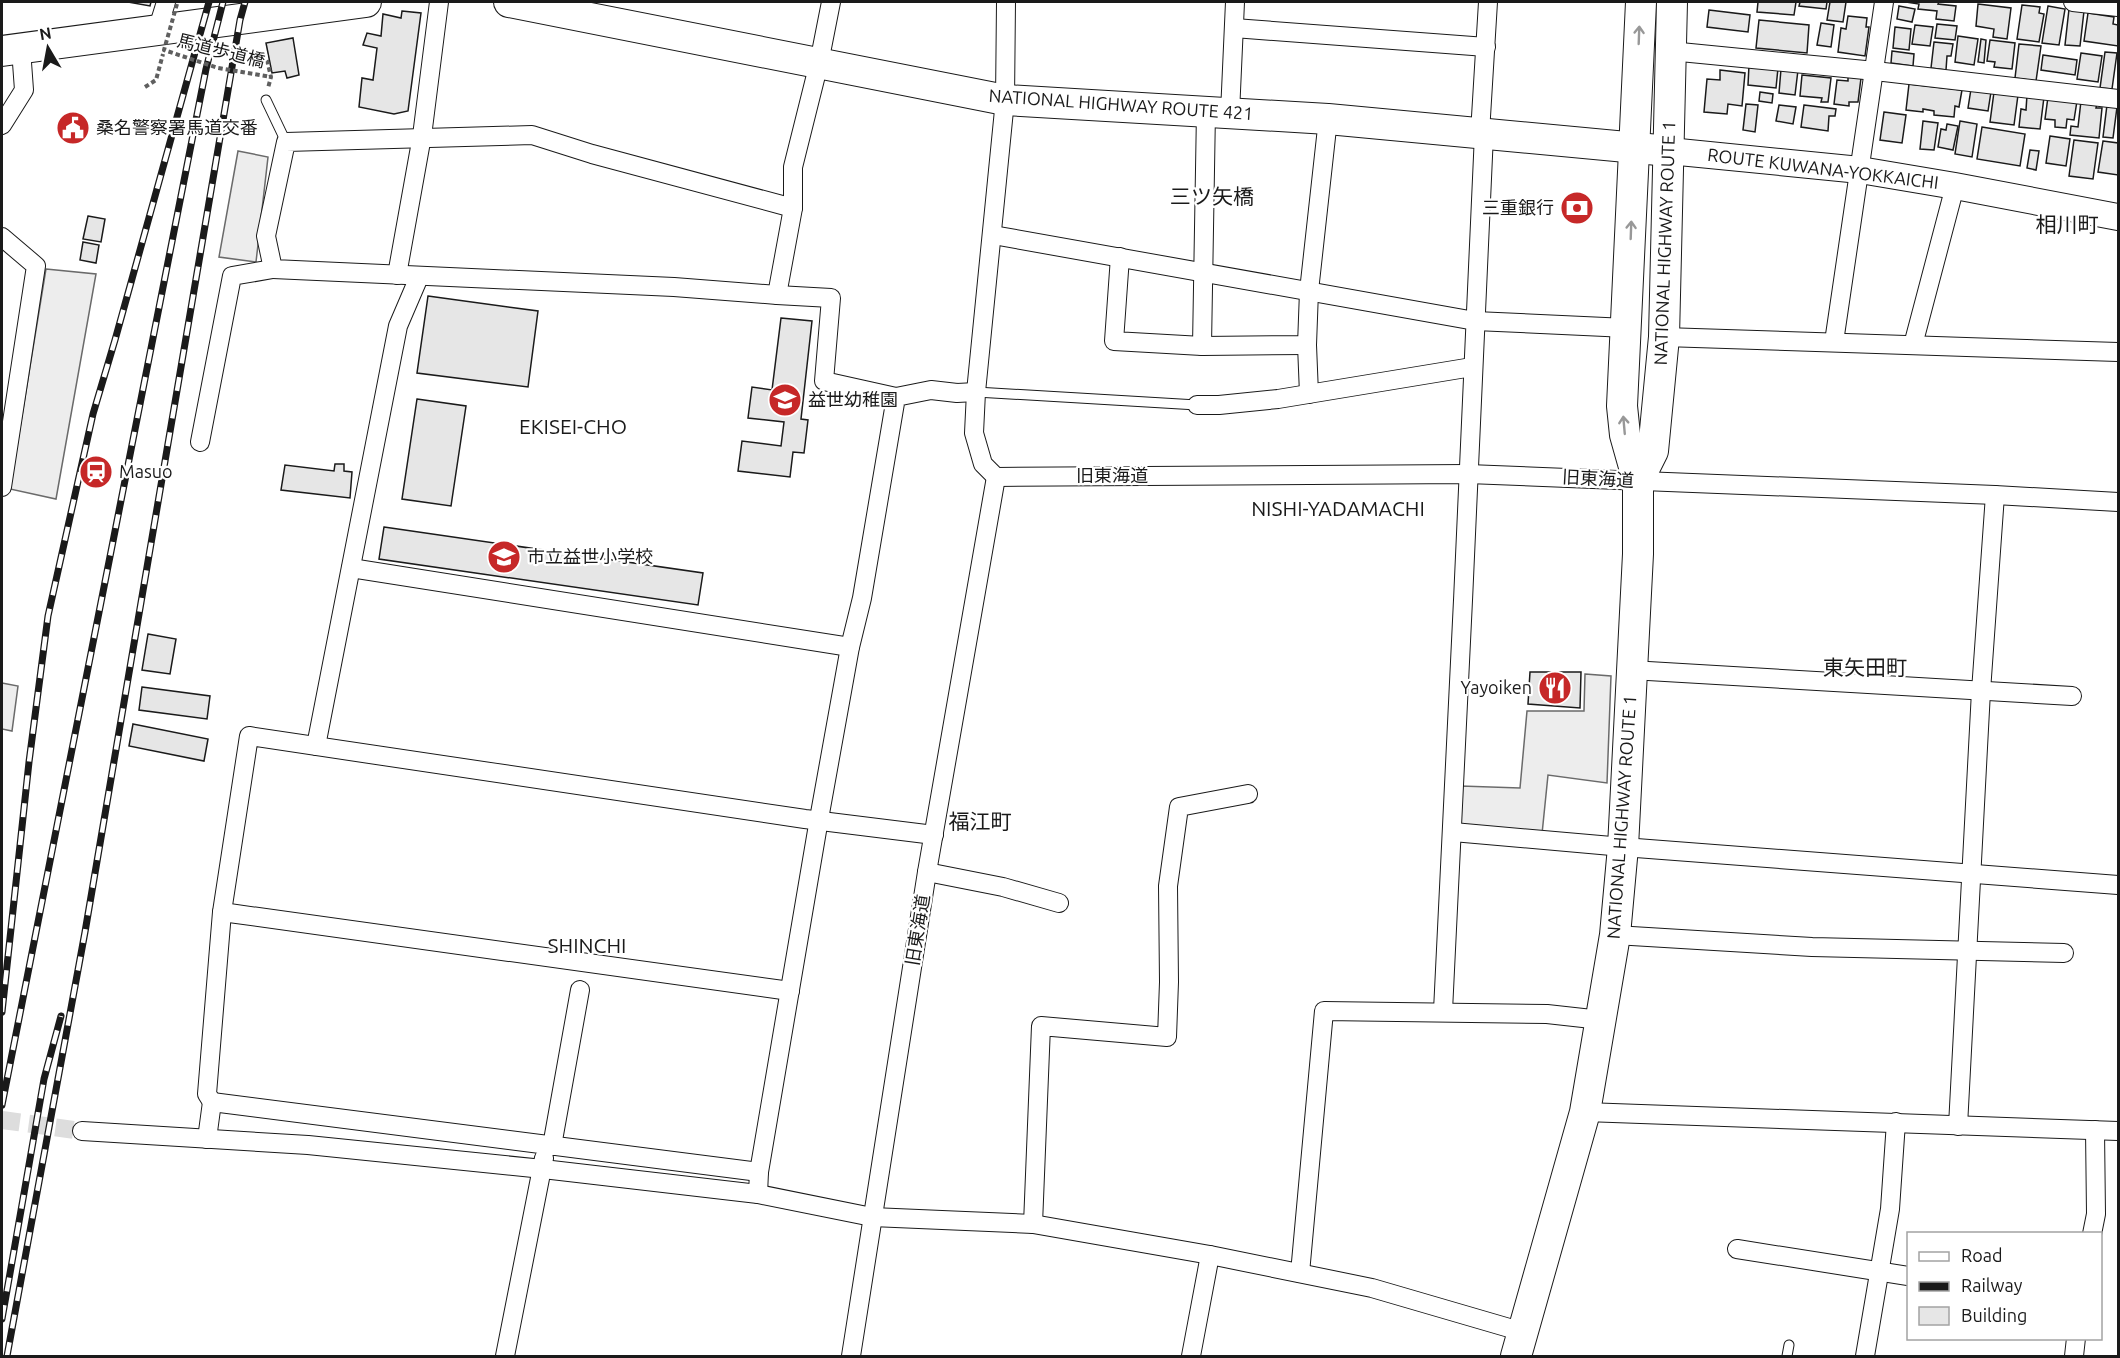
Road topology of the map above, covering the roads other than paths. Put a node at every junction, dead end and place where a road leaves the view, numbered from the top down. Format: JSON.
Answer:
{"nodes":[{"id":1,"x":366,"y":2,"type":"edge"},
{"id":2,"x":439,"y":2,"type":"edge"},
{"id":3,"x":509,"y":2,"type":"edge"},
{"id":4,"x":831,"y":2,"type":"edge"},
{"id":5,"x":1006,"y":2,"type":"edge"},
{"id":6,"x":1235,"y":2,"type":"edge"},
{"id":7,"x":1488,"y":2,"type":"edge"},
{"id":8,"x":1641,"y":2,"type":"edge"},
{"id":9,"x":1672,"y":2,"type":"edge"},
{"id":10,"x":1884,"y":2,"type":"edge"},
{"id":11,"x":2073,"y":2,"type":"edge"},
{"id":12,"x":2118,"y":7,"type":"edge"},
{"id":13,"x":271,"y":9,"type":"edge"},
{"id":14,"x":166,"y":21,"type":"edge"},
{"id":15,"x":1234,"y":28,"type":"junction"},
{"id":16,"x":1486,"y":46,"type":"junction"},
{"id":17,"x":11,"y":50,"type":"edge"},
{"id":18,"x":1670,"y":51,"type":"junction"},
{"id":19,"x":819,"y":63,"type":"junction"},
{"id":20,"x":1875,"y":71,"type":"junction"},
{"id":21,"x":2118,"y":99,"type":"edge"},
{"id":22,"x":266,"y":100,"type":"road end"},
{"id":23,"x":1005,"y":100,"type":"junction"},
{"id":24,"x":1218,"y":112,"type":"junction"},
{"id":25,"x":1328,"y":119,"type":"junction"},
{"id":26,"x":2,"y":125,"type":"edge"},
{"id":27,"x":1482,"y":134,"type":"junction"},
{"id":28,"x":423,"y":136,"type":"junction"},
{"id":29,"x":286,"y":142,"type":"junction"},
{"id":30,"x":1634,"y":148,"type":"junction"},
{"id":31,"x":1668,"y":151,"type":"junction"},
{"id":32,"x":1860,"y":170,"type":"junction"},
{"id":33,"x":1955,"y":186,"type":"junction"},
{"id":34,"x":793,"y":208,"type":"junction"},
{"id":35,"x":2118,"y":217,"type":"edge"},
{"id":36,"x":993,"y":235,"type":"junction"},
{"id":37,"x":2,"y":237,"type":"edge"},
{"id":38,"x":1120,"y":257,"type":"junction"},
{"id":39,"x":273,"y":269,"type":"junction"},
{"id":40,"x":1203,"y":272,"type":"junction"},
{"id":41,"x":397,"y":275,"type":"junction"},
{"id":42,"x":419,"y":277,"type":"junction"},
{"id":43,"x":1309,"y":291,"type":"junction"},
{"id":44,"x":777,"y":296,"type":"junction"},
{"id":45,"x":1475,"y":321,"type":"junction"},
{"id":46,"x":1627,"y":328,"type":"junction"},
{"id":47,"x":1664,"y":337,"type":"junction"},
{"id":48,"x":1834,"y":342,"type":"junction"},
{"id":49,"x":1307,"y":345,"type":"junction"},
{"id":50,"x":1913,"y":345,"type":"junction"},
{"id":51,"x":1202,"y":346,"type":"junction"},
{"id":52,"x":2118,"y":352,"type":"edge"},
{"id":53,"x":1472,"y":367,"type":"junction"},
{"id":54,"x":976,"y":392,"type":"junction"},
{"id":55,"x":1309,"y":394,"type":"junction"},
{"id":56,"x":896,"y":397,"type":"junction"},
{"id":57,"x":1197,"y":405,"type":"joint"},
{"id":58,"x":200,"y":442,"type":"dead end"},
{"id":59,"x":1468,"y":474,"type":"junction"},
{"id":60,"x":996,"y":477,"type":"junction"},
{"id":61,"x":1638,"y":481,"type":"junction"},
{"id":62,"x":2,"y":487,"type":"edge"},
{"id":63,"x":1995,"y":495,"type":"junction"},
{"id":64,"x":2118,"y":502,"type":"edge"},
{"id":65,"x":351,"y":568,"type":"junction"},
{"id":66,"x":850,"y":647,"type":"junction"},
{"id":67,"x":1631,"y":670,"type":"junction"},
{"id":68,"x":1981,"y":691,"type":"junction"},
{"id":69,"x":2072,"y":696,"type":"dead end"},
{"id":70,"x":316,"y":746,"type":"junction"},
{"id":71,"x":1248,"y":794,"type":"dead end"},
{"id":72,"x":819,"y":819,"type":"junction"},
{"id":73,"x":1453,"y":832,"type":"junction"},
{"id":74,"x":934,"y":835,"type":"junction"},
{"id":75,"x":1623,"y":847,"type":"junction"},
{"id":76,"x":927,"y":872,"type":"junction"},
{"id":77,"x":1972,"y":874,"type":"junction"},
{"id":78,"x":2118,"y":885,"type":"edge"},
{"id":79,"x":1059,"y":903,"type":"dead end"},
{"id":80,"x":222,"y":912,"type":"junction"},
{"id":81,"x":1615,"y":935,"type":"junction"},
{"id":82,"x":1968,"y":951,"type":"junction"},
{"id":83,"x":2064,"y":953,"type":"dead end"},
{"id":84,"x":580,"y":990,"type":"dead end"},
{"id":85,"x":790,"y":992,"type":"junction"},
{"id":86,"x":1443,"y":1011,"type":"junction"},
{"id":87,"x":1601,"y":1020,"type":"junction"},
{"id":88,"x":212,"y":1102,"type":"junction"},
{"id":89,"x":1585,"y":1112,"type":"junction"},
{"id":90,"x":1896,"y":1122,"type":"junction"},
{"id":91,"x":1958,"y":1126,"type":"junction"},
{"id":92,"x":2095,"y":1130,"type":"junction"},
{"id":93,"x":82,"y":1131,"type":"tunnel mouth"},
{"id":94,"x":2118,"y":1131,"type":"edge"},
{"id":95,"x":207,"y":1139,"type":"junction"},
{"id":96,"x":549,"y":1145,"type":"junction"},
{"id":97,"x":543,"y":1169,"type":"junction"},
{"id":98,"x":759,"y":1172,"type":"junction"},
{"id":99,"x":758,"y":1194,"type":"junction"},
{"id":100,"x":872,"y":1217,"type":"junction"},
{"id":101,"x":1033,"y":1224,"type":"junction"},
{"id":102,"x":2092,"y":1232,"type":"edge"},
{"id":103,"x":1737,"y":1249,"type":"dead end"},
{"id":104,"x":1210,"y":1255,"type":"junction"},
{"id":105,"x":1879,"y":1271,"type":"junction"},
{"id":106,"x":1300,"y":1273,"type":"junction"},
{"id":107,"x":1907,"y":1276,"type":"edge"},
{"id":108,"x":2076,"y":1340,"type":"edge"},
{"id":109,"x":1519,"y":1344,"type":"edge"},
{"id":110,"x":1789,"y":1345,"type":"dead end"},
{"id":111,"x":505,"y":1356,"type":"edge"},
{"id":112,"x":851,"y":1356,"type":"edge"},
{"id":113,"x":1191,"y":1356,"type":"edge"},
{"id":114,"x":1787,"y":1356,"type":"edge"},
{"id":115,"x":1865,"y":1356,"type":"edge"},
{"id":116,"x":2073,"y":1356,"type":"edge"}],
"edges":[{"from":1,"to":13,"type":"highway"},
{"from":2,"to":28,"type":"street"},
{"from":3,"to":19,"type":"highway","name":"NATIONAL HIGHWAY ROUTE 421"},
{"from":4,"to":19,"type":"street"},
{"from":5,"to":23,"type":"street"},
{"from":6,"to":15,"type":"street"},
{"from":7,"to":16,"type":"street"},
{"from":30,"to":8,"type":"highway","name":"NATIONAL HIGHWAY ROUTE 1","one_way":true},
{"from":9,"to":18,"type":"highway","name":"NATIONAL HIGHWAY ROUTE 1"},
{"from":10,"to":20,"type":"street"},
{"from":11,"to":12,"type":"street"},
{"from":13,"to":14,"type":"highway"},
{"from":14,"to":17,"type":"highway"},
{"from":15,"to":16,"type":"street"},
{"from":15,"to":24,"type":"street"},
{"from":16,"to":27,"type":"street"},
{"from":17,"to":26,"type":"street"},
{"from":18,"to":20,"type":"street"},
{"from":18,"to":31,"type":"highway","name":"NATIONAL HIGHWAY ROUTE 1"},
{"from":19,"to":23,"type":"highway","name":"NATIONAL HIGHWAY ROUTE 421"},
{"from":19,"to":34,"type":"street"},
{"from":20,"to":21,"type":"street"},
{"from":20,"to":32,"type":"street"},
{"from":22,"to":29,"type":"lane"},
{"from":23,"to":24,"type":"highway","name":"NATIONAL HIGHWAY ROUTE 421"},
{"from":23,"to":36,"type":"street"},
{"from":24,"to":25,"type":"highway","name":"NATIONAL HIGHWAY ROUTE 421"},
{"from":24,"to":40,"type":"street"},
{"from":25,"to":27,"type":"highway","name":"NATIONAL HIGHWAY ROUTE 421"},
{"from":25,"to":43,"type":"street"},
{"from":27,"to":30,"type":"highway","name":"NATIONAL HIGHWAY ROUTE 421"},
{"from":27,"to":45,"type":"street"},
{"from":28,"to":29,"type":"street"},
{"from":28,"to":34,"type":"street"},
{"from":28,"to":41,"type":"street"},
{"from":29,"to":39,"type":"street"},
{"from":30,"to":31,"type":"highway","name":"NATIONAL HIGHWAY ROUTE 421"},
{"from":46,"to":30,"type":"highway","name":"NATIONAL HIGHWAY ROUTE 1","one_way":true},
{"from":31,"to":32,"type":"main road","name":"ROUTE KUWANA-YOKKAICHI"},
{"from":31,"to":47,"type":"highway","name":"NATIONAL HIGHWAY ROUTE 1"},
{"from":32,"to":33,"type":"main road","name":"ROUTE KUWANA-YOKKAICHI"},
{"from":32,"to":48,"type":"street"},
{"from":33,"to":35,"type":"main road","name":"ROUTE KUWANA-YOKKAICHI"},
{"from":33,"to":50,"type":"street"},
{"from":34,"to":44,"type":"street"},
{"from":36,"to":38,"type":"street"},
{"from":36,"to":54,"type":"street"},
{"from":37,"to":62,"type":"street"},
{"from":38,"to":40,"type":"street"},
{"from":38,"to":51,"type":"street"},
{"from":39,"to":41,"type":"street"},
{"from":39,"to":58,"type":"street"},
{"from":40,"to":43,"type":"street"},
{"from":40,"to":51,"type":"street"},
{"from":41,"to":42,"type":"street"},
{"from":42,"to":44,"type":"street"},
{"from":42,"to":65,"type":"street"},
{"from":43,"to":45,"type":"street"},
{"from":43,"to":49,"type":"street"},
{"from":44,"to":56,"type":"street"},
{"from":45,"to":46,"type":"street"},
{"from":45,"to":53,"type":"street"},
{"from":61,"to":46,"type":"highway","name":"NATIONAL HIGHWAY ROUTE 1","one_way":true},
{"from":47,"to":48,"type":"street"},
{"from":47,"to":61,"type":"highway","name":"NATIONAL HIGHWAY ROUTE 1"},
{"from":48,"to":50,"type":"street"},
{"from":49,"to":51,"type":"street"},
{"from":49,"to":55,"type":"street"},
{"from":50,"to":52,"type":"street"},
{"from":53,"to":55,"type":"street"},
{"from":53,"to":59,"type":"street"},
{"from":54,"to":56,"type":"street"},
{"from":54,"to":57,"type":"lane"},
{"from":54,"to":60,"type":"street"},
{"from":55,"to":57,"type":"street"},
{"from":56,"to":66,"type":"street"},
{"from":59,"to":60,"type":"street","name":"旧東海道"},
{"from":59,"to":61,"type":"street","name":"旧東海道"},
{"from":59,"to":73,"type":"street"},
{"from":60,"to":74,"type":"street","name":"旧東海道"},
{"from":61,"to":63,"type":"street","name":"旧東海道"},
{"from":61,"to":67,"type":"highway","name":"NATIONAL HIGHWAY ROUTE 1"},
{"from":63,"to":64,"type":"street","name":"旧東海道"},
{"from":63,"to":68,"type":"street"},
{"from":65,"to":66,"type":"street"},
{"from":65,"to":70,"type":"street"},
{"from":66,"to":72,"type":"street"},
{"from":67,"to":68,"type":"street"},
{"from":67,"to":75,"type":"highway","name":"NATIONAL HIGHWAY ROUTE 1"},
{"from":68,"to":69,"type":"street"},
{"from":68,"to":77,"type":"street"},
{"from":70,"to":72,"type":"street"},
{"from":70,"to":80,"type":"street"},
{"from":71,"to":101,"type":"street"},
{"from":72,"to":74,"type":"street"},
{"from":72,"to":85,"type":"street"},
{"from":73,"to":75,"type":"street"},
{"from":73,"to":86,"type":"street"},
{"from":74,"to":76,"type":"street","name":"旧東海道"},
{"from":75,"to":77,"type":"street"},
{"from":75,"to":81,"type":"highway","name":"NATIONAL HIGHWAY ROUTE 1"},
{"from":76,"to":79,"type":"street"},
{"from":76,"to":100,"type":"street","name":"旧東海道"},
{"from":77,"to":78,"type":"street"},
{"from":77,"to":82,"type":"street"},
{"from":80,"to":85,"type":"street"},
{"from":80,"to":88,"type":"street"},
{"from":81,"to":82,"type":"street"},
{"from":81,"to":87,"type":"highway","name":"NATIONAL HIGHWAY ROUTE 1"},
{"from":82,"to":83,"type":"street"},
{"from":82,"to":91,"type":"street"},
{"from":84,"to":96,"type":"street"},
{"from":85,"to":98,"type":"street"},
{"from":86,"to":87,"type":"street"},
{"from":86,"to":106,"type":"street"},
{"from":87,"to":89,"type":"highway","name":"NATIONAL HIGHWAY ROUTE 1"},
{"from":88,"to":95,"type":"street"},
{"from":88,"to":96,"type":"street"},
{"from":89,"to":90,"type":"street"},
{"from":89,"to":109,"type":"highway","name":"NATIONAL HIGHWAY ROUTE 1"},
{"from":90,"to":91,"type":"street"},
{"from":90,"to":105,"type":"street"},
{"from":91,"to":92,"type":"street"},
{"from":92,"to":94,"type":"street"},
{"from":92,"to":102,"type":"street"},
{"from":93,"to":95,"type":"street"},
{"from":95,"to":97,"type":"street"},
{"from":96,"to":97,"type":"street"},
{"from":96,"to":98,"type":"street"},
{"from":97,"to":99,"type":"street"},
{"from":97,"to":111,"type":"street"},
{"from":98,"to":99,"type":"street"},
{"from":99,"to":100,"type":"street"},
{"from":100,"to":101,"type":"street"},
{"from":100,"to":112,"type":"street","name":"旧東海道"},
{"from":101,"to":104,"type":"street"},
{"from":103,"to":105,"type":"street"},
{"from":104,"to":106,"type":"street"},
{"from":104,"to":113,"type":"street"},
{"from":105,"to":107,"type":"street"},
{"from":105,"to":115,"type":"street"},
{"from":106,"to":109,"type":"street"},
{"from":108,"to":116,"type":"street"},
{"from":110,"to":114,"type":"lane"}]}
